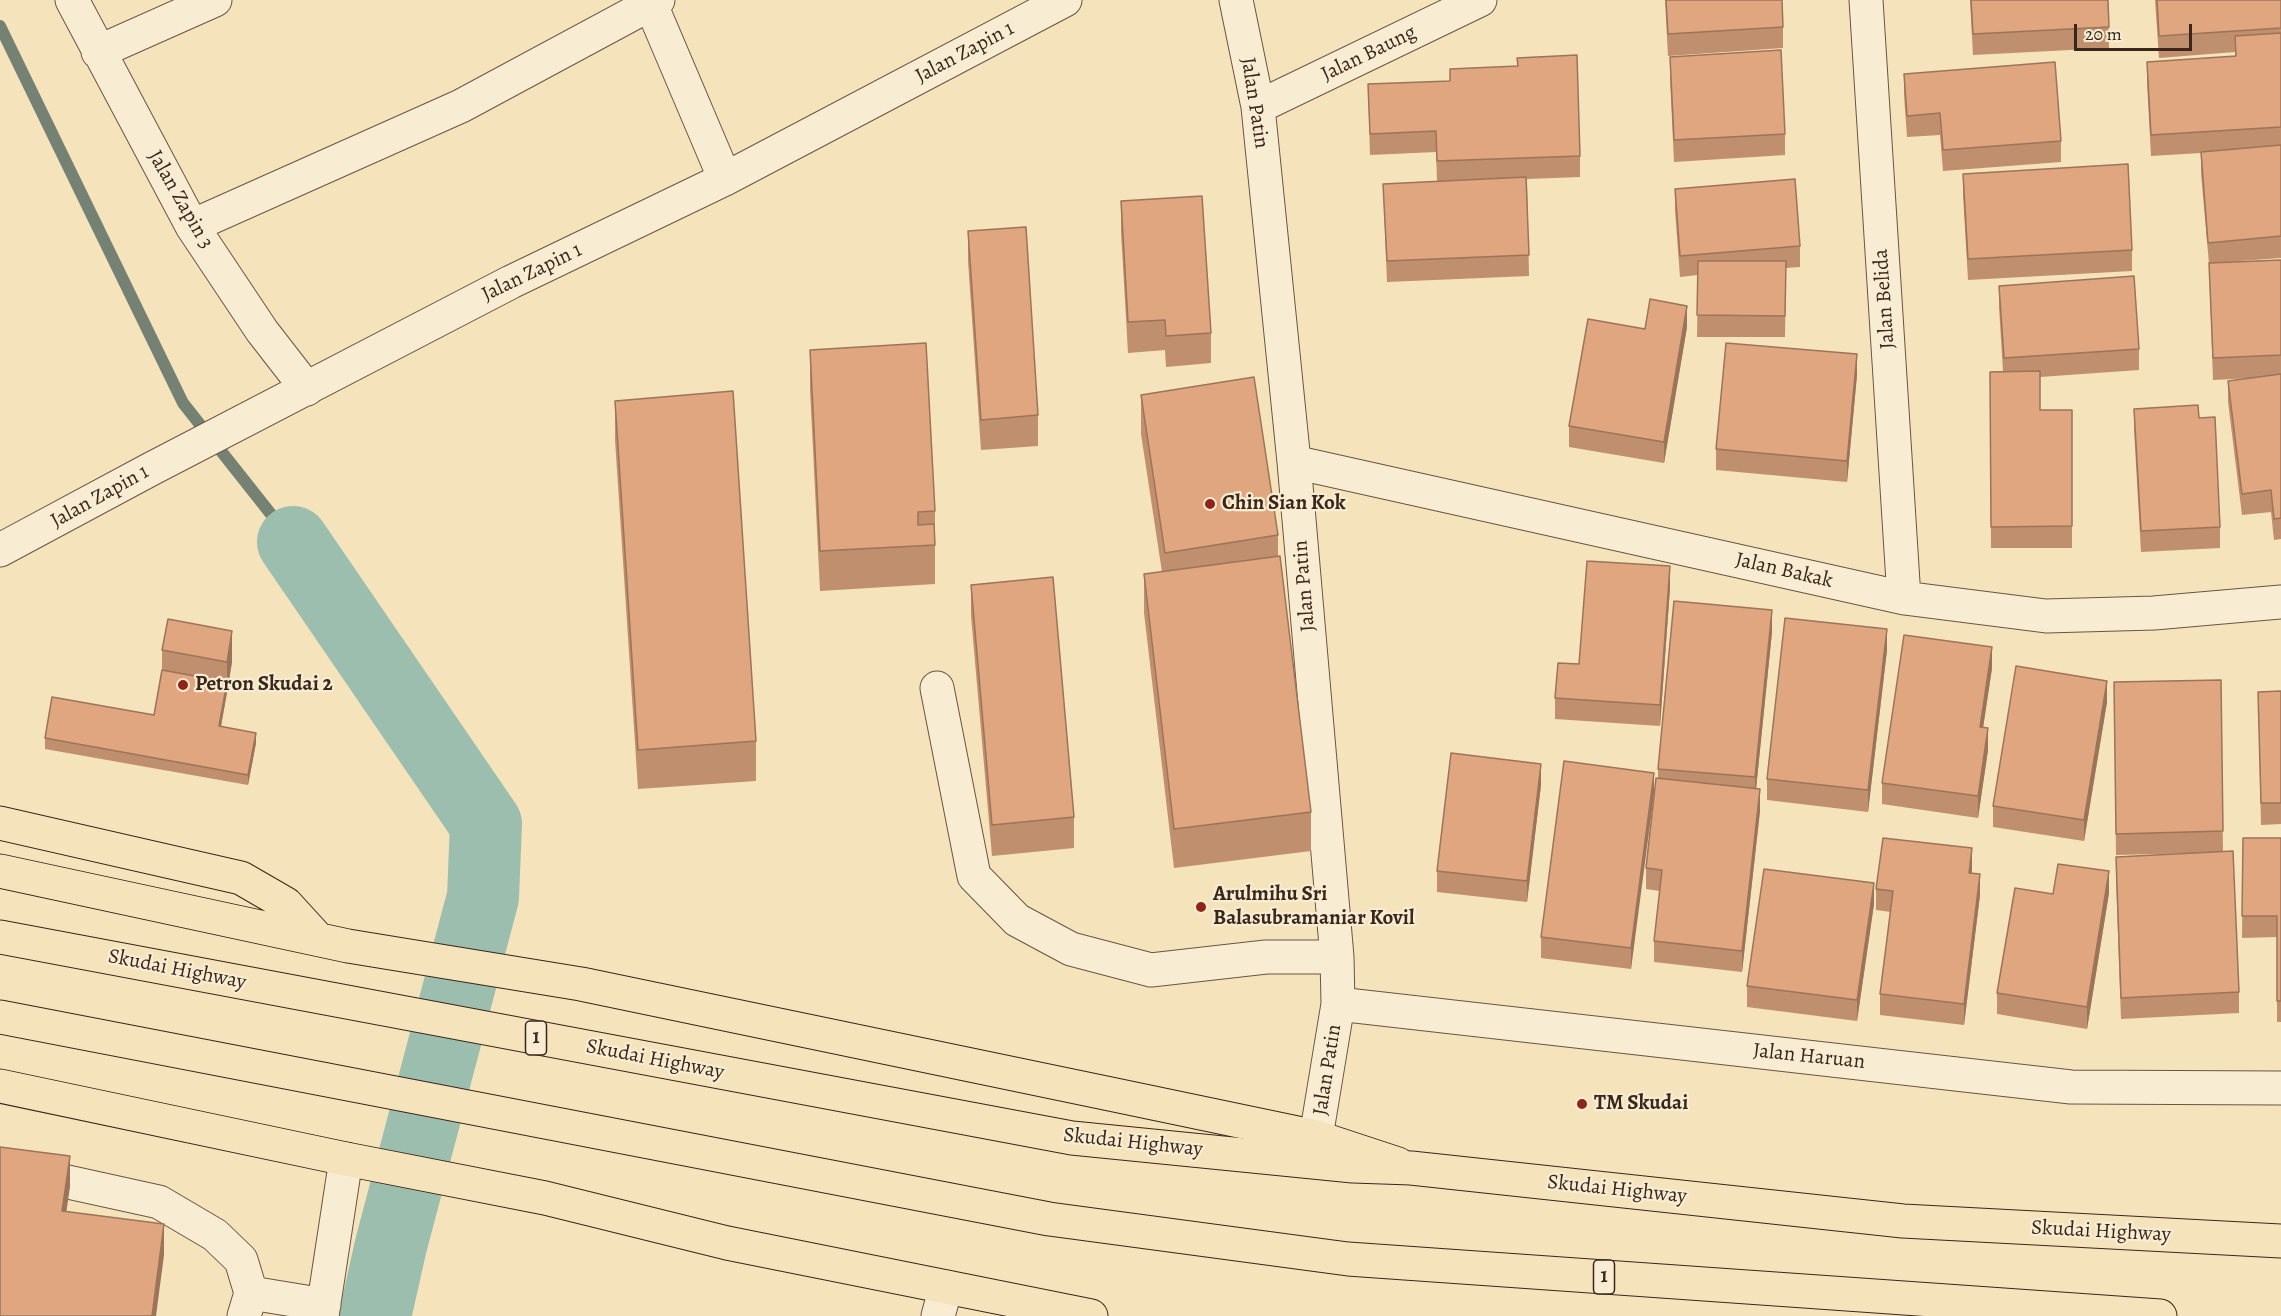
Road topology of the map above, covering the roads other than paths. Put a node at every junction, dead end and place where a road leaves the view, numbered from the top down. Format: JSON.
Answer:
{"nodes":[{"id":1,"x":72,"y":0,"type":"edge"},
{"id":2,"x":215,"y":0,"type":"edge"},
{"id":3,"x":1065,"y":0,"type":"edge"},
{"id":4,"x":1236,"y":0,"type":"edge"},
{"id":5,"x":1480,"y":0,"type":"edge"},
{"id":6,"x":1866,"y":0,"type":"edge"},
{"id":7,"x":653,"y":1,"type":"edge"},
{"id":8,"x":98,"y":52,"type":"junction"},
{"id":9,"x":1258,"y":107,"type":"junction"},
{"id":10,"x":725,"y":179,"type":"junction"},
{"id":11,"x":192,"y":226,"type":"junction"},
{"id":12,"x":294,"y":395,"type":"junction"},
{"id":13,"x":1294,"y":462,"type":"junction"},
{"id":14,"x":0,"y":550,"type":"edge"},
{"id":15,"x":1904,"y":598,"type":"junction"},
{"id":16,"x":2281,"y":602,"type":"edge"},
{"id":17,"x":937,"y":688,"type":"dead end"},
{"id":18,"x":0,"y":823,"type":"edge"},
{"id":19,"x":0,"y":871,"type":"edge"},
{"id":20,"x":0,"y":937,"type":"edge"},
{"id":21,"x":333,"y":942,"type":"junction"},
{"id":22,"x":1337,"y":957,"type":"junction"},
{"id":23,"x":1338,"y":1004,"type":"junction"},
{"id":24,"x":0,"y":1017,"type":"edge"},
{"id":25,"x":0,"y":1086,"type":"edge"},
{"id":26,"x":2281,"y":1088,"type":"edge"},
{"id":27,"x":1316,"y":1137,"type":"junction"},
{"id":28,"x":361,"y":1162,"type":"junction"},
{"id":29,"x":0,"y":1167,"type":"edge"},
{"id":30,"x":1411,"y":1168,"type":"junction"},
{"id":31,"x":2281,"y":1241,"type":"edge"},
{"id":32,"x":942,"y":1302,"type":"edge"},
{"id":33,"x":247,"y":1304,"type":"edge"},
{"id":34,"x":323,"y":1310,"type":"edge"},
{"id":35,"x":1090,"y":1316,"type":"edge"},
{"id":36,"x":2160,"y":1316,"type":"edge"}],
"edges":[{"from":1,"to":8,"type":"street","name":"Jalan Zapin 3"},
{"from":2,"to":8,"type":"street"},
{"from":3,"to":10,"type":"street","name":"Jalan Zapin 1"},
{"from":4,"to":9,"type":"street","name":"Jalan Patin"},
{"from":5,"to":9,"type":"street","name":"Jalan Baung"},
{"from":6,"to":15,"type":"street","name":"Jalan Belida"},
{"from":7,"to":10,"type":"street"},
{"from":7,"to":11,"type":"street"},
{"from":8,"to":11,"type":"street","name":"Jalan Zapin 3"},
{"from":9,"to":13,"type":"street","name":"Jalan Patin"},
{"from":10,"to":12,"type":"street","name":"Jalan Zapin 1"},
{"from":11,"to":12,"type":"street","name":"Jalan Zapin 3"},
{"from":12,"to":14,"type":"street","name":"Jalan Zapin 1"},
{"from":13,"to":15,"type":"street","name":"Jalan Bakak"},
{"from":13,"to":22,"type":"street","name":"Jalan Patin"},
{"from":15,"to":16,"type":"street","name":"Jalan Bakak"},
{"from":17,"to":22,"type":"street"},
{"from":18,"to":21,"type":"main road"},
{"from":19,"to":21,"type":"main road"},
{"from":20,"to":30,"type":"main road","name":"Skudai Highway","number":"1"},
{"from":21,"to":27,"type":"main road"},
{"from":22,"to":23,"type":"street","name":"Jalan Patin"},
{"from":23,"to":26,"type":"street","name":"Jalan Haruan"},
{"from":23,"to":27,"type":"street","name":"Jalan Patin"},
{"from":24,"to":36,"type":"main road","number":"1"},
{"from":25,"to":28,"type":"main road"},
{"from":27,"to":30,"type":"main road"},
{"from":28,"to":32,"type":"main road"},
{"from":28,"to":34,"type":"street"},
{"from":29,"to":33,"type":"street"},
{"from":30,"to":31,"type":"main road","name":"Skudai Highway","number":"1"},
{"from":32,"to":35,"type":"main road"},
{"from":33,"to":34,"type":"street"}]}
